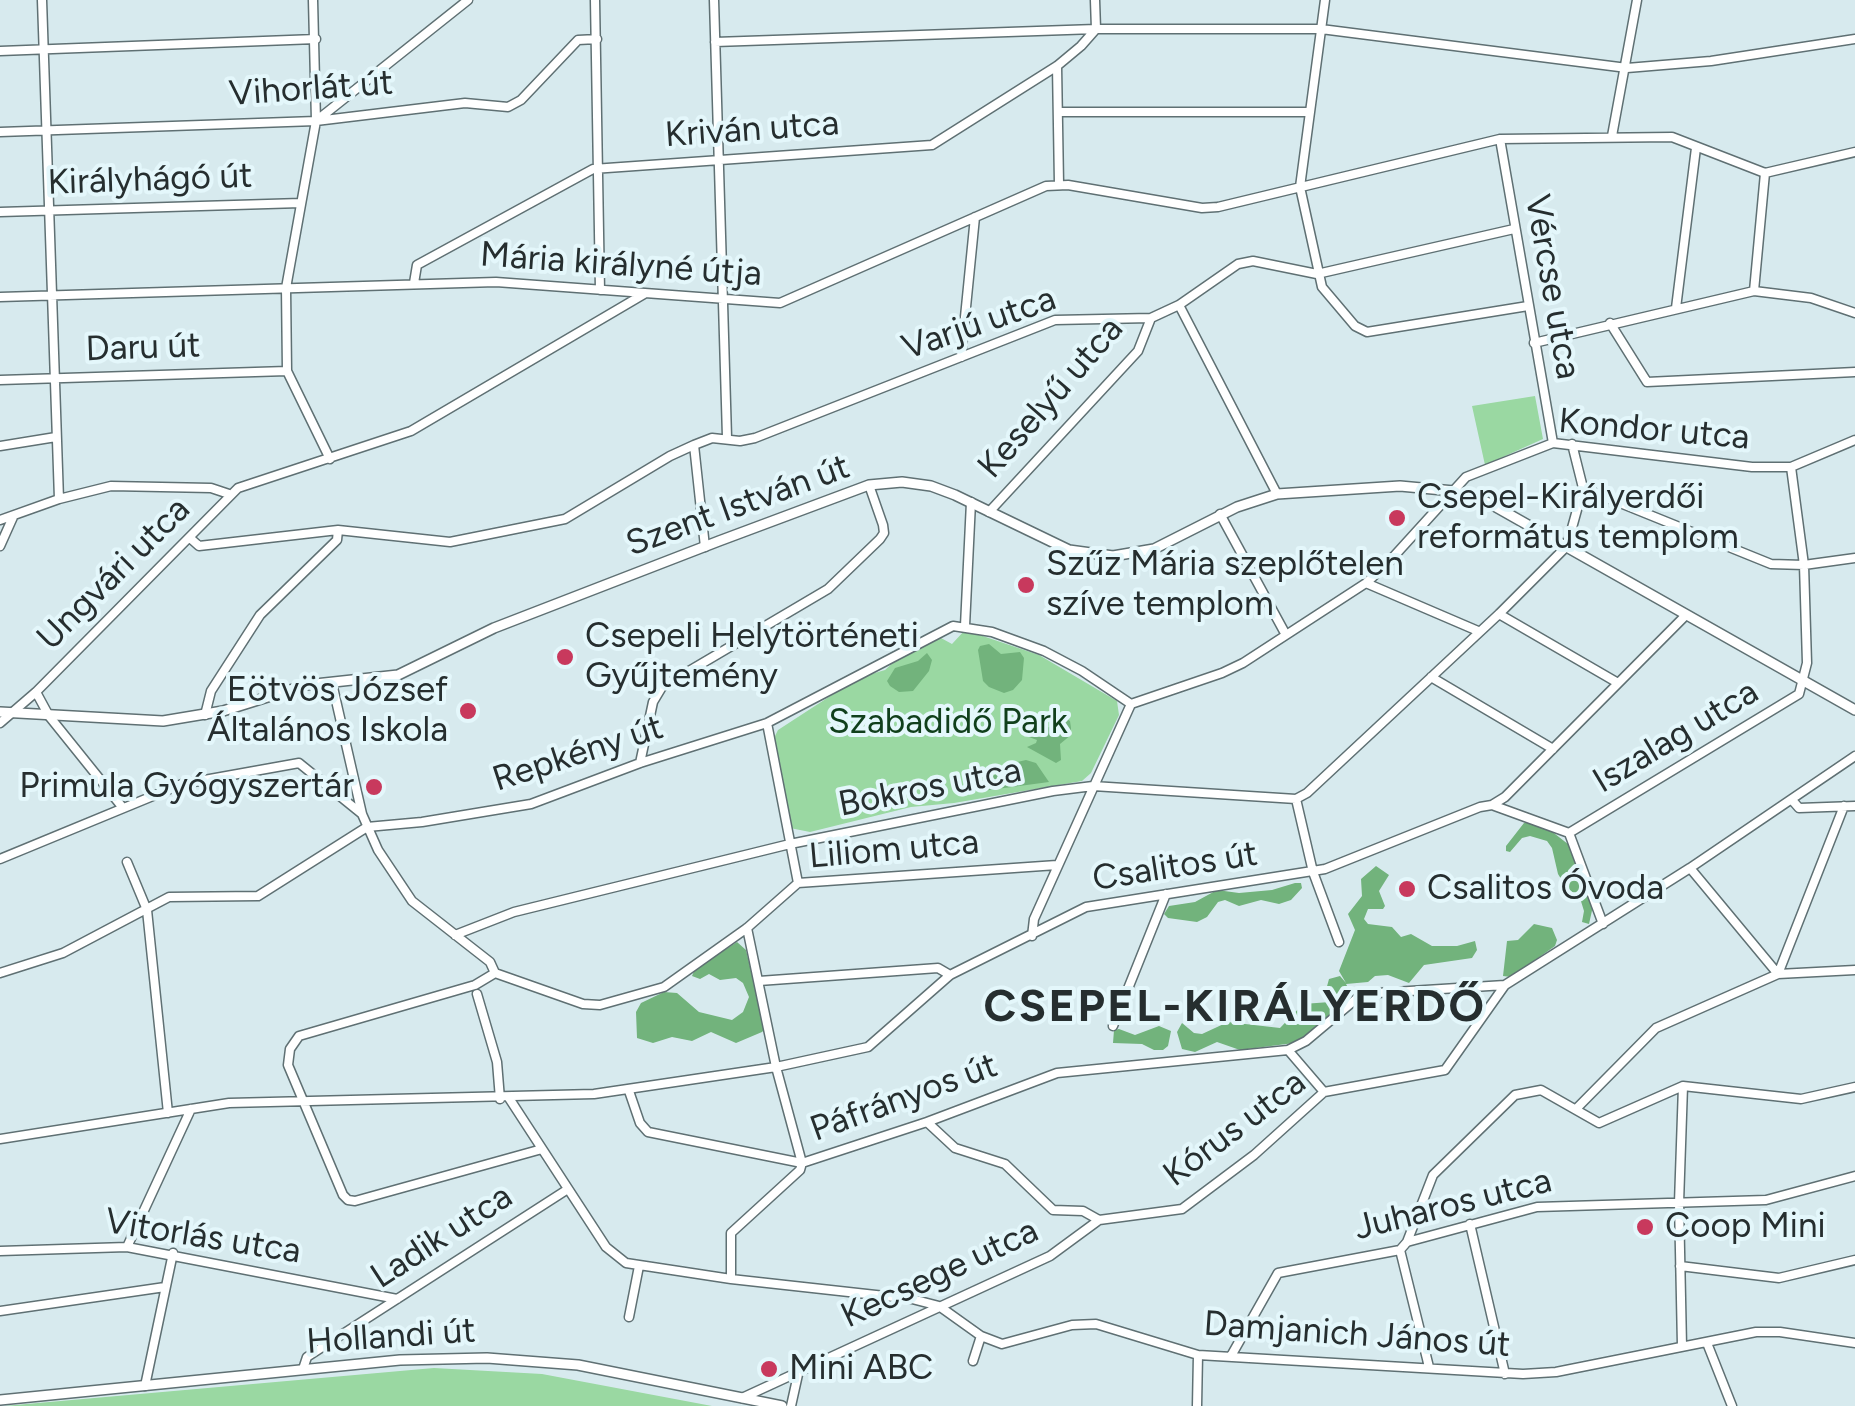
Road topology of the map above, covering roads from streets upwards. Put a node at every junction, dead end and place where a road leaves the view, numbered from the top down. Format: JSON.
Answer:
{"nodes":[{"id":1,"x":42,"y":0,"type":"edge"},
{"id":2,"x":313,"y":0,"type":"edge"},
{"id":3,"x":468,"y":0,"type":"edge"},
{"id":4,"x":595,"y":0,"type":"edge"},
{"id":5,"x":714,"y":0,"type":"edge"},
{"id":6,"x":1095,"y":0,"type":"edge"},
{"id":7,"x":1324,"y":0,"type":"edge"},
{"id":8,"x":1637,"y":0,"type":"edge"},
{"id":9,"x":1096,"y":28,"type":"junction"},
{"id":10,"x":1321,"y":29,"type":"junction"},
{"id":11,"x":316,"y":39,"type":"junction"},
{"id":12,"x":597,"y":39,"type":"junction"},
{"id":13,"x":1855,"y":39,"type":"edge"},
{"id":14,"x":715,"y":42,"type":"junction"},
{"id":15,"x":45,"y":49,"type":"junction"},
{"id":16,"x":0,"y":51,"type":"edge"},
{"id":17,"x":1057,"y":66,"type":"junction"},
{"id":18,"x":1626,"y":68,"type":"junction"},
{"id":19,"x":1058,"y":112,"type":"junction"},
{"id":20,"x":1310,"y":112,"type":"junction"},
{"id":21,"x":316,"y":120,"type":"junction"},
{"id":22,"x":46,"y":130,"type":"junction"},
{"id":23,"x":0,"y":132,"type":"edge"},
{"id":24,"x":1612,"y":136,"type":"junction"},
{"id":25,"x":1500,"y":139,"type":"junction"},
{"id":26,"x":1696,"y":148,"type":"junction"},
{"id":27,"x":1855,"y":152,"type":"edge"},
{"id":28,"x":719,"y":162,"type":"junction"},
{"id":29,"x":600,"y":168,"type":"junction"},
{"id":30,"x":1765,"y":173,"type":"junction"},
{"id":31,"x":1059,"y":184,"type":"junction"},
{"id":32,"x":1300,"y":187,"type":"junction"},
{"id":33,"x":301,"y":203,"type":"junction"},
{"id":34,"x":0,"y":212,"type":"edge"},
{"id":35,"x":50,"y":212,"type":"junction"},
{"id":36,"x":975,"y":217,"type":"junction"},
{"id":37,"x":1514,"y":229,"type":"junction"},
{"id":38,"x":1317,"y":274,"type":"junction"},
{"id":39,"x":414,"y":283,"type":"junction"},
{"id":40,"x":286,"y":288,"type":"junction"},
{"id":41,"x":600,"y":290,"type":"junction"},
{"id":42,"x":1754,"y":290,"type":"junction"},
{"id":43,"x":644,"y":294,"type":"junction"},
{"id":44,"x":52,"y":296,"type":"junction"},
{"id":45,"x":0,"y":297,"type":"edge"},
{"id":46,"x":723,"y":300,"type":"junction"},
{"id":47,"x":1179,"y":305,"type":"junction"},
{"id":48,"x":1528,"y":306,"type":"junction"},
{"id":49,"x":1676,"y":308,"type":"junction"},
{"id":50,"x":1855,"y":313,"type":"edge"},
{"id":51,"x":1151,"y":318,"type":"junction"},
{"id":52,"x":1610,"y":323,"type":"junction"},
{"id":53,"x":1534,"y":343,"type":"junction"},
{"id":54,"x":961,"y":357,"type":"junction"},
{"id":55,"x":287,"y":372,"type":"junction"},
{"id":56,"x":1855,"y":372,"type":"edge"},
{"id":57,"x":54,"y":378,"type":"junction"},
{"id":58,"x":0,"y":380,"type":"edge"},
{"id":59,"x":727,"y":437,"type":"junction"},
{"id":60,"x":56,"y":438,"type":"junction"},
{"id":61,"x":1855,"y":440,"type":"edge"},
{"id":62,"x":1553,"y":443,"type":"junction"},
{"id":63,"x":1572,"y":444,"type":"junction"},
{"id":64,"x":694,"y":445,"type":"junction"},
{"id":65,"x":0,"y":446,"type":"edge"},
{"id":66,"x":330,"y":459,"type":"junction"},
{"id":67,"x":1791,"y":468,"type":"junction"},
{"id":68,"x":869,"y":485,"type":"junction"},
{"id":69,"x":1583,"y":488,"type":"junction"},
{"id":70,"x":1454,"y":491,"type":"junction"},
{"id":71,"x":230,"y":494,"type":"junction"},
{"id":72,"x":1276,"y":494,"type":"junction"},
{"id":73,"x":58,"y":498,"type":"junction"},
{"id":74,"x":970,"y":502,"type":"junction"},
{"id":75,"x":989,"y":512,"type":"junction"},
{"id":76,"x":1220,"y":514,"type":"junction"},
{"id":77,"x":13,"y":517,"type":"junction"},
{"id":78,"x":0,"y":520,"type":"edge"},
{"id":79,"x":338,"y":530,"type":"junction"},
{"id":80,"x":190,"y":538,"type":"junction"},
{"id":81,"x":0,"y":546,"type":"edge"},
{"id":82,"x":1567,"y":546,"type":"junction"},
{"id":83,"x":705,"y":547,"type":"junction"},
{"id":84,"x":1855,"y":558,"type":"edge"},
{"id":85,"x":1804,"y":565,"type":"junction"},
{"id":86,"x":1366,"y":583,"type":"junction"},
{"id":87,"x":1499,"y":614,"type":"junction"},
{"id":88,"x":1686,"y":615,"type":"junction"},
{"id":89,"x":965,"y":626,"type":"junction"},
{"id":90,"x":1478,"y":632,"type":"junction"},
{"id":91,"x":1286,"y":635,"type":"junction"},
{"id":92,"x":1432,"y":677,"type":"junction"},
{"id":93,"x":332,"y":683,"type":"junction"},
{"id":94,"x":1618,"y":683,"type":"junction"},
{"id":95,"x":1804,"y":683,"type":"junction"},
{"id":96,"x":36,"y":692,"type":"junction"},
{"id":97,"x":1131,"y":704,"type":"junction"},
{"id":98,"x":1855,"y":710,"type":"edge"},
{"id":99,"x":4,"y":712,"type":"edge"},
{"id":100,"x":205,"y":715,"type":"junction"},
{"id":101,"x":50,"y":716,"type":"junction"},
{"id":102,"x":767,"y":722,"type":"junction"},
{"id":103,"x":0,"y":723,"type":"edge"},
{"id":104,"x":1554,"y":749,"type":"junction"},
{"id":105,"x":1855,"y":756,"type":"edge"},
{"id":106,"x":640,"y":763,"type":"junction"},
{"id":107,"x":1093,"y":786,"type":"junction"},
{"id":108,"x":1296,"y":799,"type":"junction"},
{"id":109,"x":1792,"y":800,"type":"junction"},
{"id":110,"x":1492,"y":806,"type":"junction"},
{"id":111,"x":1844,"y":806,"type":"junction"},
{"id":112,"x":1855,"y":806,"type":"edge"},
{"id":113,"x":122,"y":808,"type":"junction"},
{"id":114,"x":362,"y":814,"type":"junction"},
{"id":115,"x":368,"y":828,"type":"junction"},
{"id":116,"x":1569,"y":832,"type":"junction"},
{"id":117,"x":790,"y":844,"type":"junction"},
{"id":118,"x":0,"y":859,"type":"edge"},
{"id":119,"x":127,"y":862,"type":"dead end"},
{"id":120,"x":1057,"y":865,"type":"junction"},
{"id":121,"x":1690,"y":868,"type":"junction"},
{"id":122,"x":1314,"y":872,"type":"junction"},
{"id":123,"x":798,"y":883,"type":"junction"},
{"id":124,"x":1166,"y":894,"type":"junction"},
{"id":125,"x":146,"y":910,"type":"junction"},
{"id":126,"x":1603,"y":924,"type":"junction"},
{"id":127,"x":747,"y":928,"type":"junction"},
{"id":128,"x":456,"y":935,"type":"junction"},
{"id":129,"x":1032,"y":936,"type":"junction"},
{"id":130,"x":1339,"y":942,"type":"dead end"},
{"id":131,"x":1855,"y":970,"type":"edge"},
{"id":132,"x":0,"y":972,"type":"edge"},
{"id":133,"x":495,"y":974,"type":"junction"},
{"id":134,"x":1778,"y":974,"type":"junction"},
{"id":135,"x":950,"y":975,"type":"junction"},
{"id":136,"x":759,"y":982,"type":"junction"},
{"id":137,"x":1506,"y":985,"type":"junction"},
{"id":138,"x":477,"y":994,"type":"dead end"},
{"id":139,"x":1113,"y":1026,"type":"dead end"},
{"id":140,"x":1288,"y":1050,"type":"junction"},
{"id":141,"x":776,"y":1066,"type":"junction"},
{"id":142,"x":1682,"y":1086,"type":"junction"},
{"id":143,"x":1855,"y":1087,"type":"edge"},
{"id":144,"x":628,"y":1090,"type":"junction"},
{"id":145,"x":1324,"y":1092,"type":"junction"},
{"id":146,"x":504,"y":1098,"type":"junction"},
{"id":147,"x":305,"y":1103,"type":"junction"},
{"id":148,"x":191,"y":1109,"type":"junction"},
{"id":149,"x":1576,"y":1109,"type":"junction"},
{"id":150,"x":168,"y":1113,"type":"junction"},
{"id":151,"x":927,"y":1122,"type":"junction"},
{"id":152,"x":0,"y":1138,"type":"edge"},
{"id":153,"x":542,"y":1149,"type":"junction"},
{"id":154,"x":802,"y":1163,"type":"junction"},
{"id":155,"x":1855,"y":1176,"type":"edge"},
{"id":156,"x":568,"y":1190,"type":"junction"},
{"id":157,"x":1679,"y":1202,"type":"junction"},
{"id":158,"x":1100,"y":1220,"type":"junction"},
{"id":159,"x":1470,"y":1224,"type":"junction"},
{"id":160,"x":127,"y":1246,"type":"junction"},
{"id":161,"x":1404,"y":1246,"type":"junction"},
{"id":162,"x":0,"y":1251,"type":"edge"},
{"id":163,"x":172,"y":1253,"type":"junction"},
{"id":164,"x":1855,"y":1260,"type":"edge"},
{"id":165,"x":639,"y":1266,"type":"junction"},
{"id":166,"x":1680,"y":1266,"type":"junction"},
{"id":167,"x":731,"y":1279,"type":"junction"},
{"id":168,"x":166,"y":1287,"type":"junction"},
{"id":169,"x":396,"y":1299,"type":"junction"},
{"id":170,"x":939,"y":1306,"type":"junction"},
{"id":171,"x":0,"y":1311,"type":"edge"},
{"id":172,"x":629,"y":1317,"type":"dead end"},
{"id":173,"x":981,"y":1336,"type":"junction"},
{"id":174,"x":1707,"y":1343,"type":"junction"},
{"id":175,"x":1855,"y":1343,"type":"edge"},
{"id":176,"x":1682,"y":1346,"type":"junction"},
{"id":177,"x":1198,"y":1354,"type":"junction"},
{"id":178,"x":1231,"y":1356,"type":"junction"},
{"id":179,"x":973,"y":1361,"type":"dead end"},
{"id":180,"x":1429,"y":1367,"type":"junction"},
{"id":181,"x":304,"y":1370,"type":"junction"},
{"id":182,"x":799,"y":1370,"type":"junction"},
{"id":183,"x":1506,"y":1374,"type":"junction"},
{"id":184,"x":145,"y":1386,"type":"junction"},
{"id":185,"x":741,"y":1398,"type":"junction"},
{"id":186,"x":0,"y":1400,"type":"edge"},
{"id":187,"x":782,"y":1406,"type":"edge"},
{"id":188,"x":791,"y":1406,"type":"edge"},
{"id":189,"x":1198,"y":1406,"type":"edge"},
{"id":190,"x":1732,"y":1406,"type":"edge"}],
"edges":[{"from":1,"to":15,"type":"street"},
{"from":2,"to":11,"type":"street"},
{"from":3,"to":21,"type":"street"},
{"from":4,"to":12,"type":"street"},
{"from":5,"to":14,"type":"street"},
{"from":6,"to":9,"type":"street"},
{"from":7,"to":10,"type":"street"},
{"from":8,"to":18,"type":"street"},
{"from":9,"to":10,"type":"street"},
{"from":9,"to":14,"type":"street"},
{"from":9,"to":17,"type":"street","name":"Kriván utca"},
{"from":10,"to":18,"type":"street"},
{"from":10,"to":20,"type":"street"},
{"from":11,"to":15,"type":"street"},
{"from":11,"to":21,"type":"street"},
{"from":12,"to":21,"type":"street","name":"Vihorlát út"},
{"from":12,"to":29,"type":"street"},
{"from":13,"to":18,"type":"street"},
{"from":14,"to":28,"type":"street"},
{"from":15,"to":16,"type":"street"},
{"from":15,"to":22,"type":"street"},
{"from":17,"to":19,"type":"street"},
{"from":17,"to":28,"type":"street","name":"Kriván utca"},
{"from":18,"to":24,"type":"street"},
{"from":19,"to":20,"type":"street"},
{"from":19,"to":31,"type":"street"},
{"from":20,"to":32,"type":"street"},
{"from":21,"to":22,"type":"street","name":"Vihorlát út"},
{"from":21,"to":33,"type":"street"},
{"from":22,"to":23,"type":"street","name":"Vihorlát út"},
{"from":22,"to":35,"type":"street"},
{"from":24,"to":25,"type":"street","name":"Mária királyné útja"},
{"from":24,"to":26,"type":"street","name":"Mária királyné útja"},
{"from":25,"to":32,"type":"street","name":"Mária királyné útja"},
{"from":25,"to":37,"type":"street","name":"Vércse utca"},
{"from":26,"to":30,"type":"street","name":"Mária királyné útja"},
{"from":26,"to":49,"type":"street"},
{"from":27,"to":30,"type":"street"},
{"from":28,"to":29,"type":"street","name":"Kriván utca"},
{"from":28,"to":46,"type":"street"},
{"from":29,"to":39,"type":"street","name":"Kriván utca"},
{"from":29,"to":41,"type":"street"},
{"from":30,"to":42,"type":"street"},
{"from":31,"to":32,"type":"street","name":"Mária királyné útja"},
{"from":31,"to":36,"type":"street","name":"Mária királyné útja"},
{"from":32,"to":38,"type":"street"},
{"from":33,"to":35,"type":"street","name":"Királyhágó út"},
{"from":33,"to":40,"type":"street"},
{"from":34,"to":35,"type":"street","name":"Királyhágó út"},
{"from":35,"to":44,"type":"street"},
{"from":36,"to":46,"type":"street","name":"Mária királyné útja"},
{"from":36,"to":54,"type":"street"},
{"from":37,"to":38,"type":"street","name":"Varjú utca"},
{"from":37,"to":48,"type":"street","name":"Vércse utca"},
{"from":38,"to":47,"type":"street","name":"Varjú utca"},
{"from":38,"to":48,"type":"street"},
{"from":39,"to":40,"type":"street","name":"Mária királyné útja"},
{"from":39,"to":41,"type":"street","name":"Mária királyné útja"},
{"from":40,"to":44,"type":"street","name":"Mária királyné útja"},
{"from":40,"to":55,"type":"street"},
{"from":41,"to":43,"type":"street","name":"Mária királyné útja"},
{"from":42,"to":49,"type":"street"},
{"from":42,"to":50,"type":"street"},
{"from":43,"to":46,"type":"street","name":"Mária királyné útja"},
{"from":43,"to":66,"type":"street"},
{"from":44,"to":45,"type":"street","name":"Mária királyné útja"},
{"from":44,"to":57,"type":"street"},
{"from":46,"to":59,"type":"street"},
{"from":47,"to":51,"type":"street","name":"Varjú utca"},
{"from":47,"to":72,"type":"street"},
{"from":48,"to":53,"type":"street","name":"Vércse utca"},
{"from":49,"to":52,"type":"street"},
{"from":51,"to":54,"type":"street","name":"Varjú utca"},
{"from":51,"to":75,"type":"street","name":"Keselyű utca"},
{"from":52,"to":53,"type":"street"},
{"from":52,"to":56,"type":"street"},
{"from":53,"to":62,"type":"street","name":"Vércse utca"},
{"from":54,"to":59,"type":"street","name":"Varjú utca"},
{"from":55,"to":57,"type":"street","name":"Daru út"},
{"from":55,"to":66,"type":"street"},
{"from":57,"to":58,"type":"street","name":"Daru út"},
{"from":57,"to":60,"type":"street"},
{"from":59,"to":64,"type":"street","name":"Varjú utca"},
{"from":60,"to":65,"type":"street"},
{"from":60,"to":73,"type":"street"},
{"from":61,"to":67,"type":"street","name":"Kondor utca"},
{"from":62,"to":63,"type":"street","name":"Kondor utca"},
{"from":62,"to":70,"type":"street","name":"Kondor utca"},
{"from":63,"to":67,"type":"street","name":"Kondor utca"},
{"from":63,"to":69,"type":"street"},
{"from":64,"to":79,"type":"street","name":"Varjú utca"},
{"from":64,"to":83,"type":"street"},
{"from":66,"to":71,"type":"street"},
{"from":67,"to":85,"type":"street"},
{"from":68,"to":74,"type":"street","name":"Szent István út"},
{"from":68,"to":83,"type":"street","name":"Szent István út"},
{"from":68,"to":106,"type":"street"},
{"from":69,"to":82,"type":"street"},
{"from":69,"to":85,"type":"street"},
{"from":70,"to":72,"type":"street","name":"Szent István út"},
{"from":70,"to":82,"type":"street","name":"Szent István út"},
{"from":70,"to":86,"type":"street"},
{"from":71,"to":73,"type":"street"},
{"from":71,"to":80,"type":"street","name":"Ungvári utca"},
{"from":72,"to":76,"type":"street","name":"Szent István út"},
{"from":73,"to":77,"type":"street"},
{"from":74,"to":75,"type":"street","name":"Szent István út"},
{"from":74,"to":89,"type":"street"},
{"from":75,"to":76,"type":"street","name":"Szent István út"},
{"from":76,"to":91,"type":"street"},
{"from":77,"to":78,"type":"street"},
{"from":77,"to":81,"type":"street"},
{"from":79,"to":80,"type":"street","name":"Varjú utca"},
{"from":79,"to":100,"type":"street"},
{"from":80,"to":96,"type":"street","name":"Ungvári utca"},
{"from":82,"to":87,"type":"street"},
{"from":82,"to":88,"type":"street","name":"Szent István út"},
{"from":83,"to":93,"type":"street","name":"Szent István út"},
{"from":84,"to":85,"type":"street"},
{"from":85,"to":95,"type":"street"},
{"from":86,"to":90,"type":"street"},
{"from":86,"to":91,"type":"street"},
{"from":87,"to":90,"type":"street"},
{"from":87,"to":94,"type":"street"},
{"from":88,"to":94,"type":"street","name":"Csalitos út"},
{"from":88,"to":95,"type":"street","name":"Szent István út"},
{"from":89,"to":97,"type":"street"},
{"from":89,"to":102,"type":"street","name":"Repkény út"},
{"from":90,"to":92,"type":"street"},
{"from":91,"to":97,"type":"street"},
{"from":92,"to":104,"type":"street"},
{"from":92,"to":108,"type":"street"},
{"from":93,"to":100,"type":"street","name":"Szent István út"},
{"from":93,"to":114,"type":"street","name":"Liliom utca"},
{"from":94,"to":104,"type":"street","name":"Csalitos út"},
{"from":95,"to":98,"type":"street","name":"Szent István út"},
{"from":95,"to":116,"type":"street","name":"Iszalag utca"},
{"from":96,"to":99,"type":"street","name":"Ungvári utca"},
{"from":96,"to":101,"type":"street","name":"Ungvári utca"},
{"from":97,"to":107,"type":"street"},
{"from":99,"to":101,"type":"street","name":"Szent István út"},
{"from":99,"to":103,"type":"street","name":"Ungvári utca"},
{"from":100,"to":101,"type":"street","name":"Szent István út"},
{"from":101,"to":113,"type":"street","name":"Ungvári utca"},
{"from":102,"to":106,"type":"street","name":"Repkény út"},
{"from":102,"to":117,"type":"street"},
{"from":104,"to":110,"type":"street","name":"Csalitos út"},
{"from":105,"to":109,"type":"street","name":"Kórus utca"},
{"from":106,"to":115,"type":"street","name":"Repkény út"},
{"from":107,"to":108,"type":"street","name":"Bokros utca"},
{"from":107,"to":117,"type":"street","name":"Bokros utca"},
{"from":107,"to":120,"type":"street"},
{"from":108,"to":122,"type":"street"},
{"from":109,"to":111,"type":"street"},
{"from":109,"to":121,"type":"street","name":"Kórus utca"},
{"from":110,"to":116,"type":"street"},
{"from":110,"to":122,"type":"street","name":"Csalitos út"},
{"from":111,"to":112,"type":"street"},
{"from":111,"to":134,"type":"street"},
{"from":113,"to":114,"type":"street"},
{"from":113,"to":118,"type":"street"},
{"from":114,"to":115,"type":"street","name":"Liliom utca"},
{"from":115,"to":125,"type":"street","name":"Repkény út"},
{"from":115,"to":128,"type":"street","name":"Liliom utca"},
{"from":116,"to":126,"type":"street"},
{"from":117,"to":123,"type":"street"},
{"from":117,"to":128,"type":"street","name":"Bokros utca"},
{"from":119,"to":125,"type":"street"},
{"from":120,"to":123,"type":"street","name":"Liliom utca"},
{"from":120,"to":129,"type":"street"},
{"from":121,"to":126,"type":"street","name":"Kórus utca"},
{"from":121,"to":134,"type":"street"},
{"from":122,"to":124,"type":"street","name":"Csalitos út"},
{"from":122,"to":130,"type":"street"},
{"from":123,"to":127,"type":"street","name":"Liliom utca"},
{"from":124,"to":129,"type":"street","name":"Csalitos út"},
{"from":124,"to":139,"type":"street"},
{"from":125,"to":132,"type":"street","name":"Repkény út"},
{"from":125,"to":150,"type":"street"},
{"from":126,"to":137,"type":"street","name":"Kórus utca"},
{"from":127,"to":133,"type":"street","name":"Liliom utca"},
{"from":127,"to":136,"type":"street"},
{"from":128,"to":133,"type":"street","name":"Liliom utca"},
{"from":129,"to":135,"type":"street","name":"Csalitos út"},
{"from":131,"to":134,"type":"street"},
{"from":133,"to":147,"type":"street"},
{"from":134,"to":149,"type":"street"},
{"from":135,"to":136,"type":"street"},
{"from":135,"to":141,"type":"street","name":"Csalitos út"},
{"from":136,"to":141,"type":"street"},
{"from":137,"to":140,"type":"street","name":"Páfrányos út"},
{"from":137,"to":145,"type":"street","name":"Kórus utca"},
{"from":138,"to":146,"type":"street"},
{"from":140,"to":145,"type":"street"},
{"from":140,"to":151,"type":"street","name":"Páfrányos út"},
{"from":141,"to":144,"type":"street","name":"Csalitos út"},
{"from":141,"to":154,"type":"street"},
{"from":142,"to":143,"type":"street"},
{"from":142,"to":149,"type":"street"},
{"from":142,"to":157,"type":"street"},
{"from":144,"to":146,"type":"street","name":"Csalitos út"},
{"from":144,"to":154,"type":"street","name":"Páfrányos út"},
{"from":145,"to":158,"type":"street","name":"Kórus utca"},
{"from":146,"to":147,"type":"street"},
{"from":146,"to":153,"type":"street"},
{"from":147,"to":148,"type":"street"},
{"from":147,"to":153,"type":"street"},
{"from":148,"to":150,"type":"street"},
{"from":148,"to":160,"type":"street"},
{"from":149,"to":161,"type":"street"},
{"from":150,"to":152,"type":"street"},
{"from":151,"to":154,"type":"street","name":"Páfrányos út"},
{"from":151,"to":158,"type":"street","name":"Kórus utca"},
{"from":153,"to":156,"type":"street"},
{"from":154,"to":167,"type":"street"},
{"from":155,"to":157,"type":"street","name":"Juharos utca"},
{"from":156,"to":165,"type":"street"},
{"from":156,"to":169,"type":"street","name":"Ladik utca"},
{"from":157,"to":159,"type":"street","name":"Juharos utca"},
{"from":157,"to":166,"type":"street"},
{"from":158,"to":170,"type":"street","name":"Kecsege utca"},
{"from":159,"to":161,"type":"street","name":"Juharos utca"},
{"from":159,"to":183,"type":"street"},
{"from":160,"to":162,"type":"street","name":"Vitorlás utca"},
{"from":160,"to":163,"type":"street","name":"Vitorlás utca"},
{"from":161,"to":178,"type":"street","name":"Juharos utca"},
{"from":161,"to":180,"type":"street"},
{"from":163,"to":168,"type":"street"},
{"from":163,"to":169,"type":"street","name":"Vitorlás utca"},
{"from":164,"to":166,"type":"street"},
{"from":165,"to":167,"type":"street"},
{"from":165,"to":172,"type":"street"},
{"from":166,"to":176,"type":"street"},
{"from":167,"to":170,"type":"street"},
{"from":168,"to":171,"type":"street"},
{"from":168,"to":184,"type":"street"},
{"from":169,"to":181,"type":"street","name":"Ladik utca"},
{"from":170,"to":173,"type":"street"},
{"from":170,"to":182,"type":"street","name":"Kecsege utca"},
{"from":173,"to":177,"type":"street","name":"Damjanich János út"},
{"from":173,"to":179,"type":"street"},
{"from":174,"to":175,"type":"street","name":"Damjanich János út"},
{"from":174,"to":176,"type":"street","name":"Damjanich János út"},
{"from":174,"to":190,"type":"street"},
{"from":176,"to":183,"type":"street","name":"Damjanich János út"},
{"from":177,"to":178,"type":"street","name":"Damjanich János út"},
{"from":177,"to":189,"type":"street"},
{"from":178,"to":180,"type":"street","name":"Damjanich János út"},
{"from":180,"to":183,"type":"street","name":"Damjanich János út"},
{"from":181,"to":184,"type":"street","name":"Hollandi út"},
{"from":181,"to":185,"type":"street","name":"Hollandi út"},
{"from":182,"to":185,"type":"street","name":"Kecsege utca"},
{"from":182,"to":188,"type":"street"},
{"from":184,"to":186,"type":"street","name":"Hollandi út"},
{"from":185,"to":187,"type":"street","name":"Hollandi út"}]}
